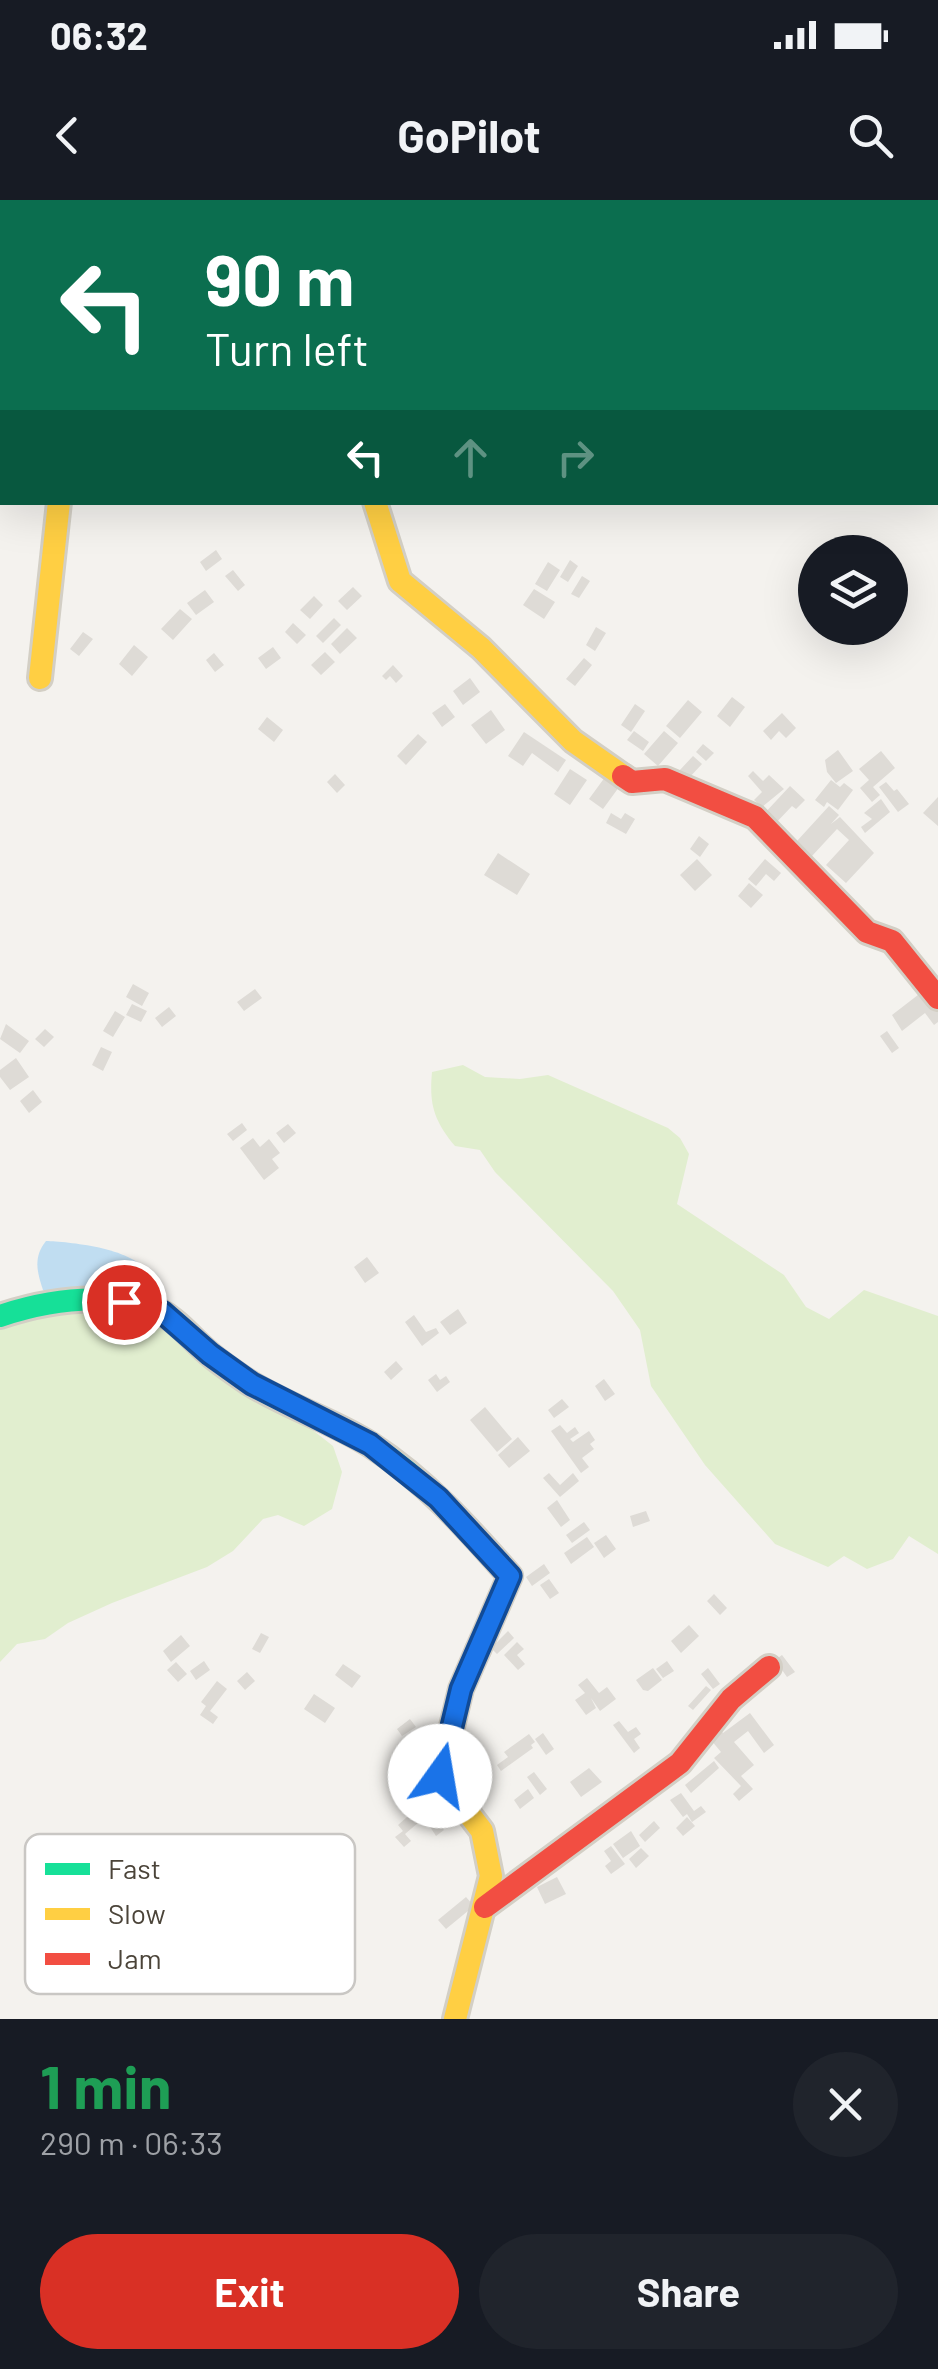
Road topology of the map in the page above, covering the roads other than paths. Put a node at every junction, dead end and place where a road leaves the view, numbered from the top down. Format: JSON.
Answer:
{"nodes":[{"id":1,"x":59,"y":505,"type":"edge"},
{"id":2,"x":376,"y":505,"type":"edge"},
{"id":3,"x":40,"y":678,"type":"dead end"},
{"id":4,"x":938,"y":998,"type":"edge"},
{"id":5,"x":0,"y":1316,"type":"edge"},
{"id":6,"x":768,"y":1667,"type":"dead end"},
{"id":7,"x":485,"y":1907,"type":"junction"},
{"id":8,"x":455,"y":2019,"type":"edge"}],
"edges":[{"from":1,"to":3,"type":"street"},
{"from":2,"to":4,"type":"street"},
{"from":5,"to":7,"type":"street"},
{"from":6,"to":7,"type":"street"},
{"from":7,"to":8,"type":"street"}]}
